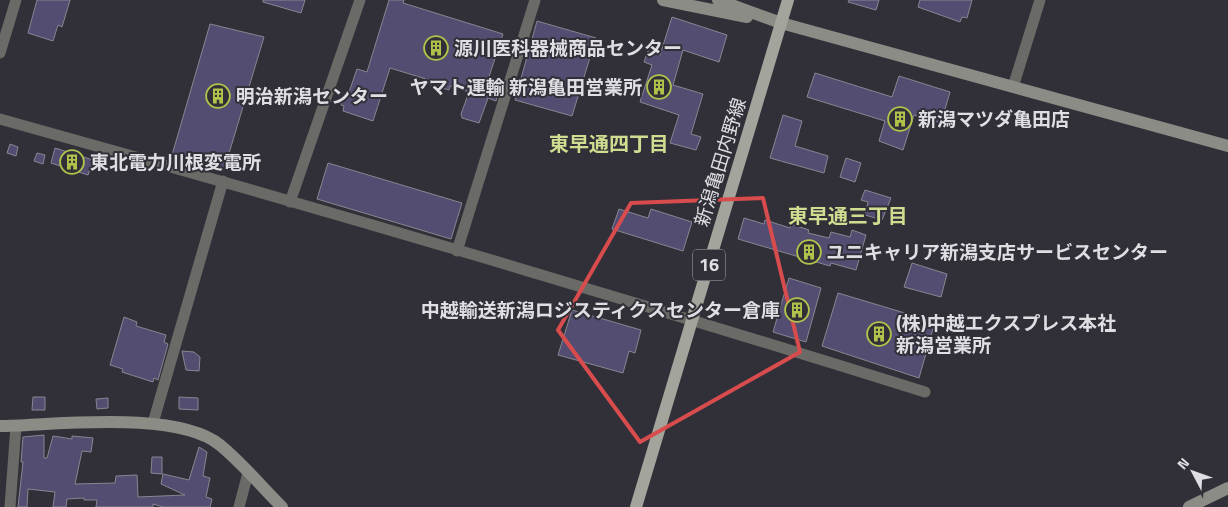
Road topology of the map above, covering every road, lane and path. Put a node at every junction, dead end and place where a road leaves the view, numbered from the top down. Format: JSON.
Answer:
{"nodes":[{"id":1,"x":16,"y":0,"type":"edge"},
{"id":2,"x":360,"y":0,"type":"edge"},
{"id":3,"x":535,"y":0,"type":"edge"},
{"id":4,"x":663,"y":0,"type":"edge"},
{"id":5,"x":718,"y":0,"type":"edge"},
{"id":6,"x":788,"y":0,"type":"edge"},
{"id":7,"x":1040,"y":0,"type":"edge"},
{"id":8,"x":781,"y":23,"type":"junction"},
{"id":9,"x":0,"y":53,"type":"edge"},
{"id":10,"x":1014,"y":87,"type":"junction"},
{"id":11,"x":0,"y":119,"type":"edge"},
{"id":12,"x":1228,"y":146,"type":"edge"},
{"id":13,"x":223,"y":181,"type":"junction"},
{"id":14,"x":290,"y":202,"type":"junction"},
{"id":15,"x":457,"y":251,"type":"junction"},
{"id":16,"x":693,"y":319,"type":"junction"},
{"id":17,"x":924,"y":392,"type":"dead end"},
{"id":18,"x":153,"y":423,"type":"junction"},
{"id":19,"x":0,"y":426,"type":"edge"},
{"id":20,"x":16,"y":426,"type":"junction"},
{"id":21,"x":248,"y":473,"type":"junction"},
{"id":22,"x":1228,"y":488,"type":"edge"},
{"id":23,"x":10,"y":507,"type":"edge"},
{"id":24,"x":239,"y":507,"type":"edge"},
{"id":25,"x":282,"y":507,"type":"edge"},
{"id":26,"x":636,"y":507,"type":"edge"},
{"id":27,"x":1189,"y":507,"type":"edge"}],
"edges":[{"from":1,"to":9,"type":"street"},
{"from":2,"to":14,"type":"street"},
{"from":3,"to":15,"type":"street"},
{"from":4,"to":8,"type":"street"},
{"from":5,"to":8,"type":"street"},
{"from":6,"to":8,"type":"main road","name":"新潟亀田内野線","number":"16"},
{"from":7,"to":10,"type":"street"},
{"from":8,"to":10,"type":"street"},
{"from":8,"to":16,"type":"main road","name":"新潟亀田内野線","number":"16"},
{"from":10,"to":12,"type":"street"},
{"from":11,"to":13,"type":"street"},
{"from":13,"to":14,"type":"street"},
{"from":13,"to":18,"type":"street"},
{"from":14,"to":15,"type":"street"},
{"from":15,"to":16,"type":"street"},
{"from":16,"to":17,"type":"street"},
{"from":16,"to":26,"type":"main road","name":"新潟亀田内野線","number":"16"},
{"from":18,"to":20,"type":"street"},
{"from":18,"to":21,"type":"street"},
{"from":19,"to":20,"type":"street"},
{"from":20,"to":23,"type":"street"},
{"from":21,"to":24,"type":"street"},
{"from":21,"to":25,"type":"street"},
{"from":22,"to":27,"type":"street"}]}
